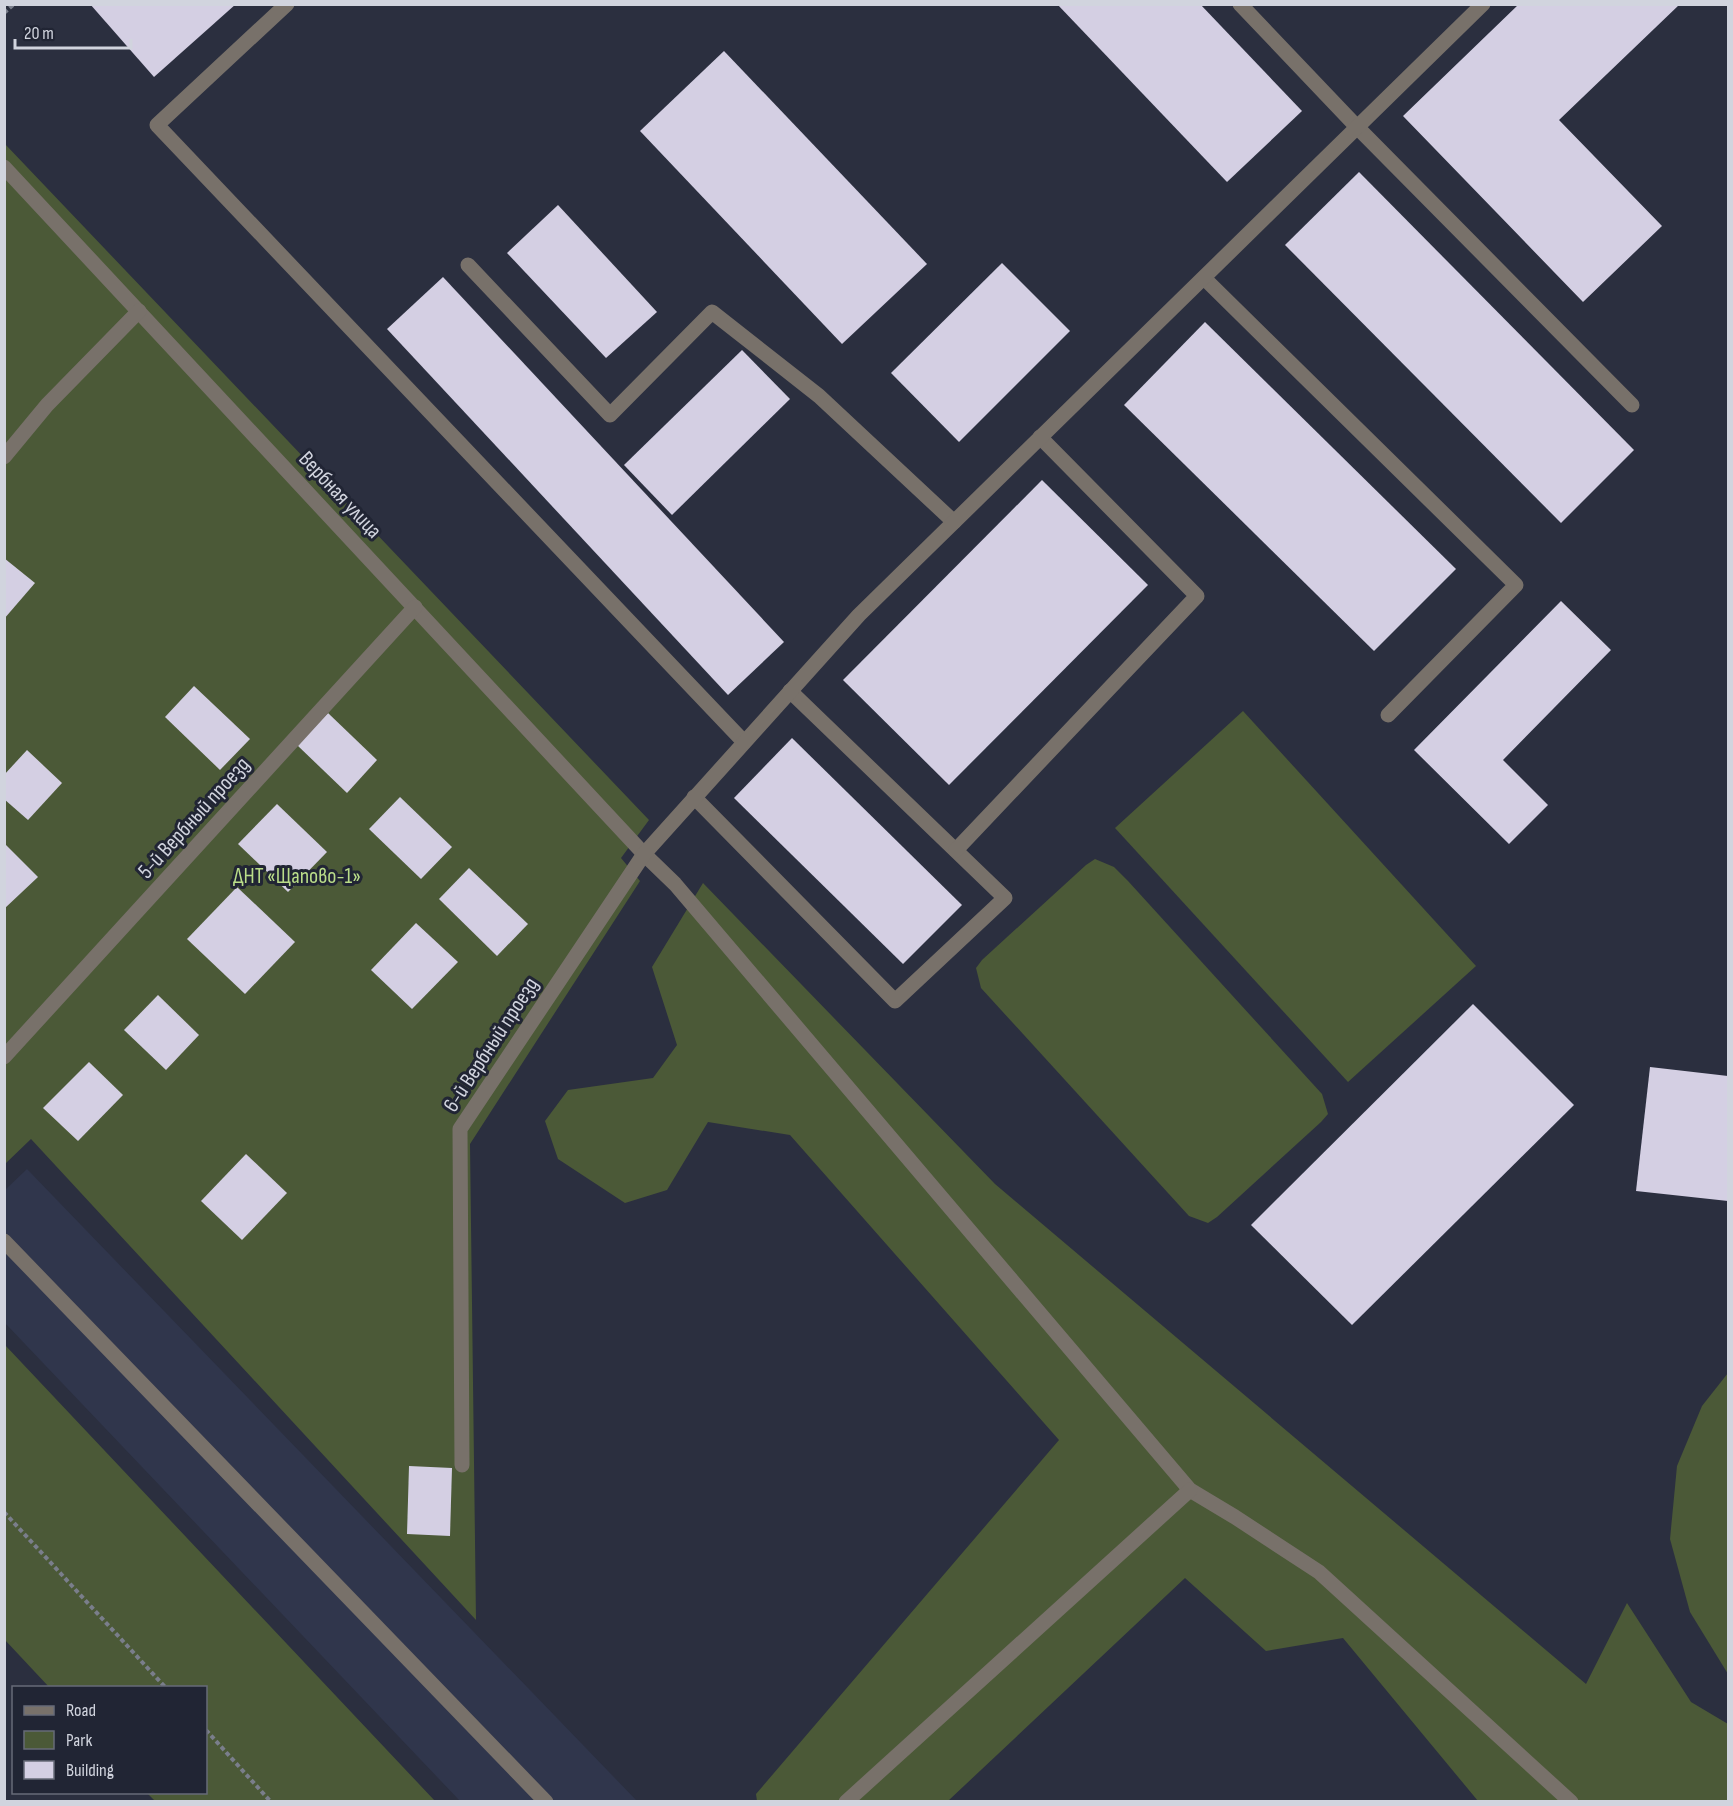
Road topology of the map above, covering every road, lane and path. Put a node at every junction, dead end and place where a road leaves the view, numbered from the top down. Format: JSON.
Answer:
{"nodes":[{"id":1,"x":14,"y":4,"type":"edge"},
{"id":2,"x":287,"y":4,"type":"edge"},
{"id":3,"x":1239,"y":4,"type":"edge"},
{"id":4,"x":1483,"y":4,"type":"edge"},
{"id":5,"x":4,"y":13,"type":"edge"},
{"id":6,"x":1357,"y":127,"type":"junction"},
{"id":7,"x":4,"y":167,"type":"edge"},
{"id":8,"x":468,"y":265,"type":"dead end"},
{"id":9,"x":1204,"y":278,"type":"junction"},
{"id":10,"x":139,"y":310,"type":"junction"},
{"id":11,"x":1632,"y":405,"type":"dead end"},
{"id":12,"x":1040,"y":437,"type":"junction"},
{"id":13,"x":4,"y":456,"type":"edge"},
{"id":14,"x":954,"y":522,"type":"junction"},
{"id":15,"x":415,"y":607,"type":"junction"},
{"id":16,"x":790,"y":691,"type":"junction"},
{"id":17,"x":1389,"y":715,"type":"dead end"},
{"id":18,"x":744,"y":742,"type":"junction"},
{"id":19,"x":694,"y":797,"type":"junction"},
{"id":20,"x":956,"y":850,"type":"junction"},
{"id":21,"x":644,"y":854,"type":"junction"},
{"id":22,"x":4,"y":1057,"type":"edge"},
{"id":23,"x":4,"y":1241,"type":"edge"},
{"id":24,"x":462,"y":1465,"type":"dead end"},
{"id":25,"x":1190,"y":1490,"type":"junction"},
{"id":26,"x":4,"y":1512,"type":"edge"},
{"id":27,"x":164,"y":1686,"type":"edge"},
{"id":28,"x":207,"y":1731,"type":"edge"},
{"id":29,"x":271,"y":1802,"type":"edge"},
{"id":30,"x":546,"y":1802,"type":"edge"},
{"id":31,"x":846,"y":1802,"type":"edge"},
{"id":32,"x":1571,"y":1802,"type":"edge"}],
"edges":[{"from":1,"to":5,"type":"path"},
{"from":2,"to":18,"type":"street"},
{"from":3,"to":6,"type":"street"},
{"from":4,"to":6,"type":"street","name":"6-й Вербный проезд"},
{"from":6,"to":9,"type":"street","name":"6-й Вербный проезд"},
{"from":6,"to":11,"type":"street"},
{"from":7,"to":10,"type":"street","name":"Вербная улица"},
{"from":8,"to":14,"type":"street"},
{"from":9,"to":12,"type":"street","name":"6-й Вербный проезд"},
{"from":9,"to":17,"type":"street"},
{"from":10,"to":13,"type":"street"},
{"from":10,"to":15,"type":"street","name":"Вербная улица"},
{"from":12,"to":14,"type":"street","name":"6-й Вербный проезд"},
{"from":12,"to":20,"type":"street"},
{"from":14,"to":16,"type":"street","name":"6-й Вербный проезд"},
{"from":15,"to":21,"type":"street","name":"Вербная улица"},
{"from":15,"to":22,"type":"street","name":"5-й Вербный проезд"},
{"from":16,"to":18,"type":"street","name":"6-й Вербный проезд"},
{"from":16,"to":20,"type":"street"},
{"from":18,"to":19,"type":"street","name":"6-й Вербный проезд"},
{"from":19,"to":20,"type":"street"},
{"from":19,"to":21,"type":"street","name":"6-й Вербный проезд"},
{"from":21,"to":24,"type":"street","name":"6-й Вербный проезд"},
{"from":21,"to":25,"type":"street","name":"Вербная улица"},
{"from":23,"to":30,"type":"street"},
{"from":25,"to":31,"type":"street"},
{"from":25,"to":32,"type":"street","name":"Вербная улица"},
{"from":26,"to":27,"type":"path"},
{"from":28,"to":29,"type":"path"}]}
